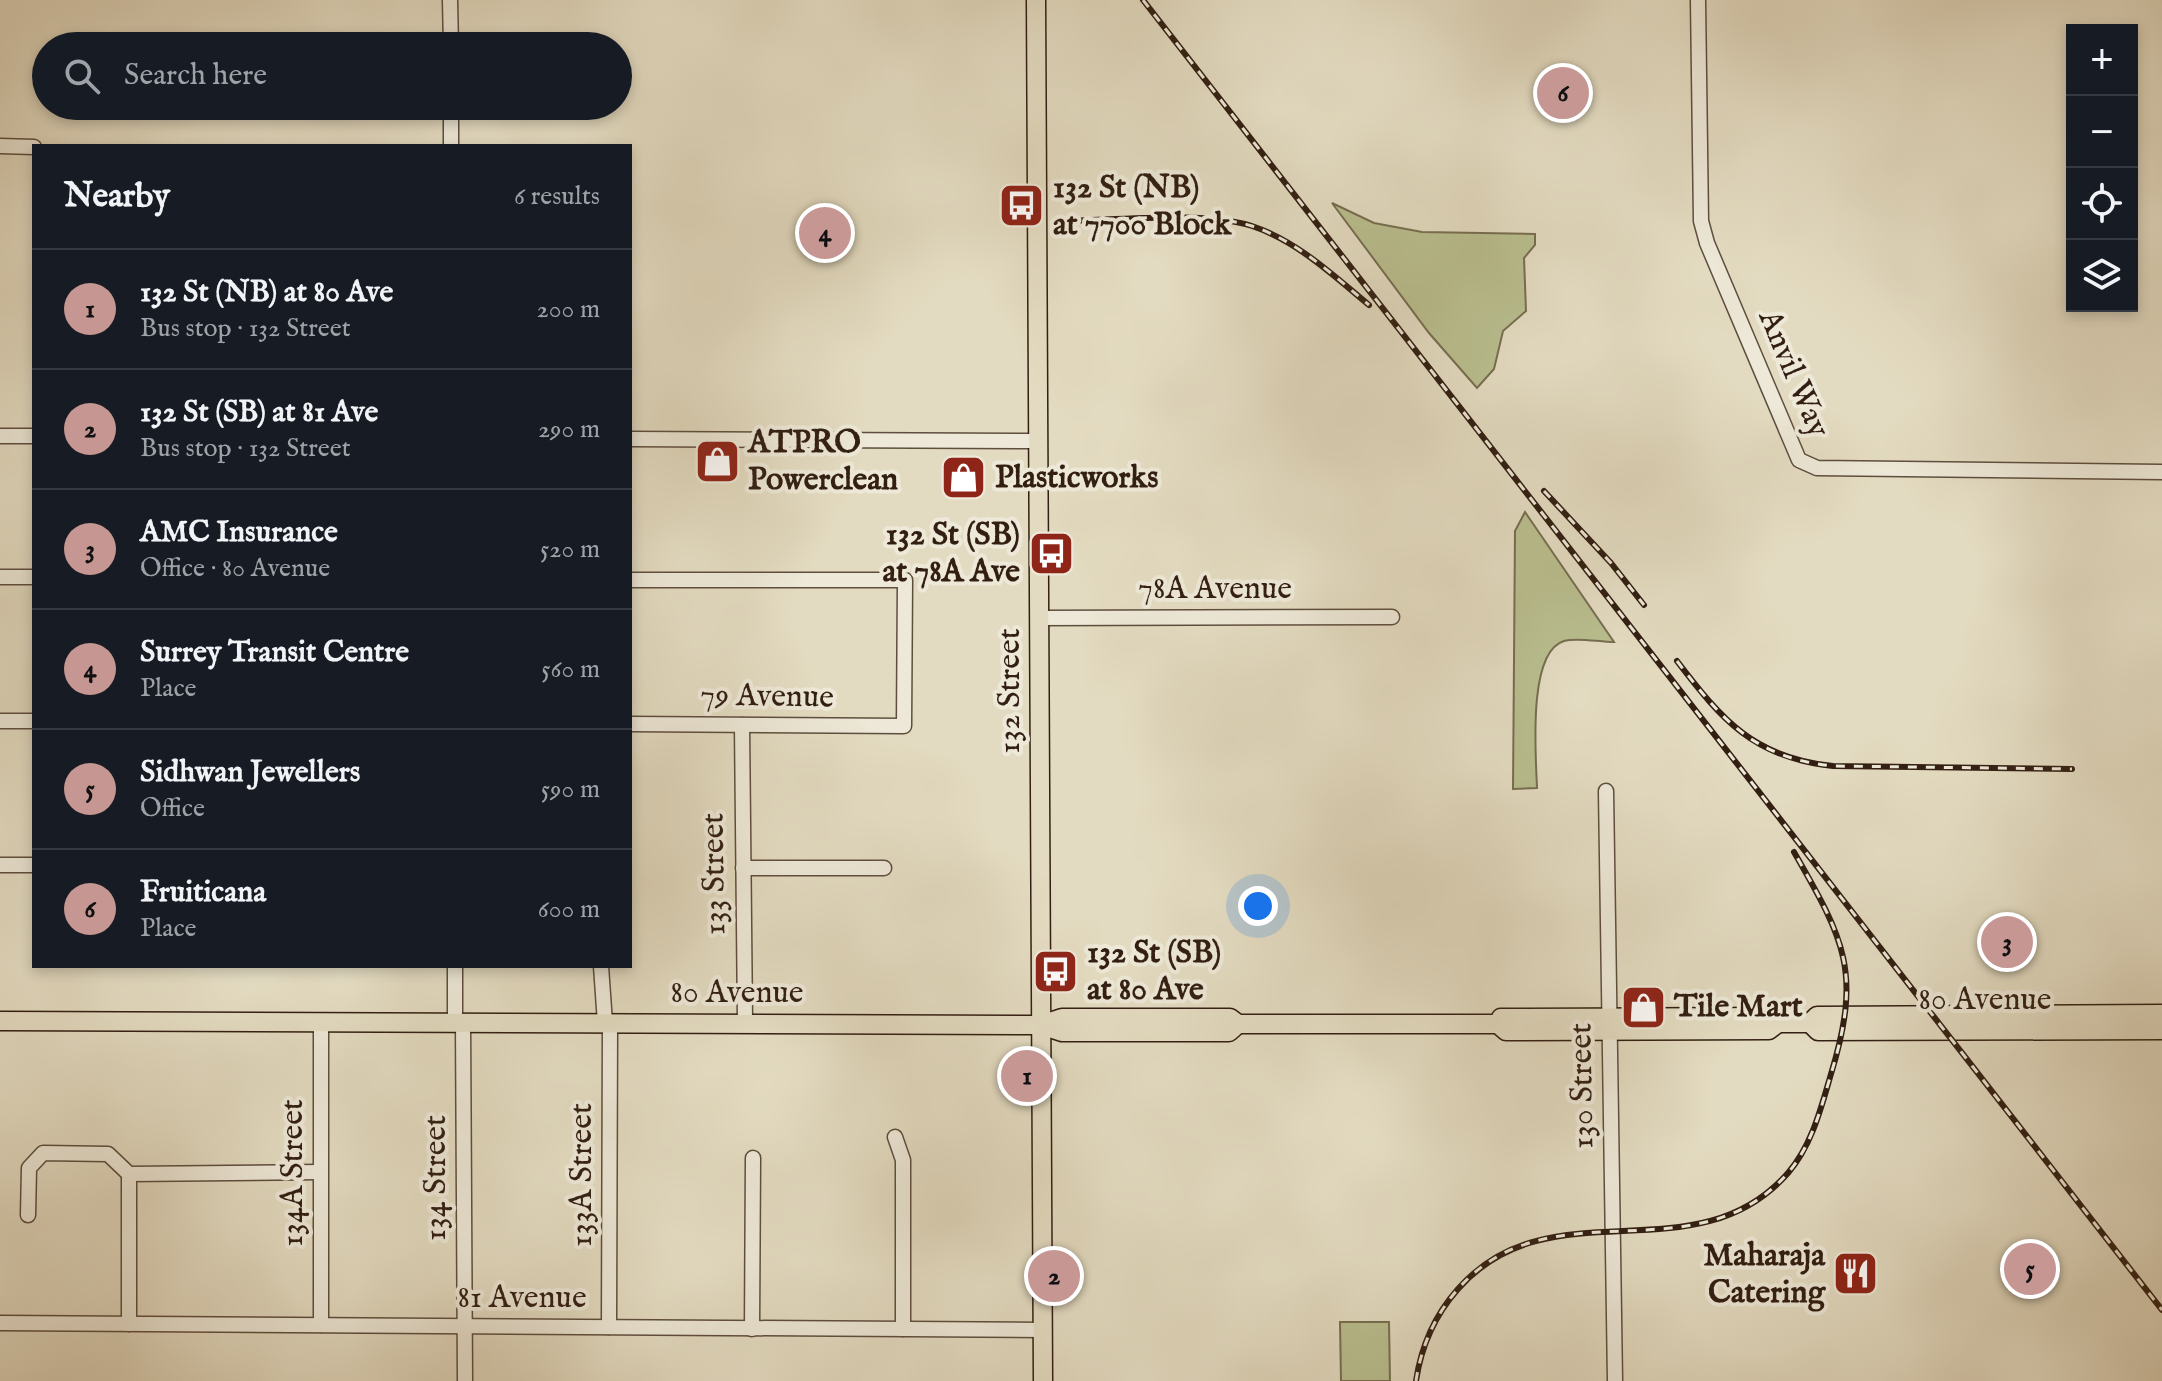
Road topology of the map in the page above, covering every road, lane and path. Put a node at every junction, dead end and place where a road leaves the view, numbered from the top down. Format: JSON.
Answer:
{"nodes":[{"id":1,"x":450,"y":0,"type":"edge"},
{"id":2,"x":1036,"y":0,"type":"edge"},
{"id":3,"x":1698,"y":0,"type":"edge"},
{"id":4,"x":451,"y":32,"type":"edge"},
{"id":5,"x":451,"y":120,"type":"edge"},
{"id":6,"x":451,"y":144,"type":"edge"},
{"id":7,"x":0,"y":146,"type":"edge"},
{"id":8,"x":32,"y":147,"type":"edge"},
{"id":9,"x":0,"y":436,"type":"edge"},
{"id":10,"x":32,"y":436,"type":"edge"},
{"id":11,"x":632,"y":439,"type":"edge"},
{"id":12,"x":1039,"y":441,"type":"junction"},
{"id":13,"x":2162,"y":472,"type":"edge"},
{"id":14,"x":0,"y":577,"type":"edge"},
{"id":15,"x":32,"y":577,"type":"edge"},
{"id":16,"x":632,"y":580,"type":"edge"},
{"id":17,"x":1392,"y":617,"type":"dead end"},
{"id":18,"x":1039,"y":618,"type":"junction"},
{"id":19,"x":0,"y":721,"type":"edge"},
{"id":20,"x":32,"y":721,"type":"edge"},
{"id":21,"x":632,"y":724,"type":"edge"},
{"id":22,"x":742,"y":725,"type":"junction"},
{"id":23,"x":1606,"y":791,"type":"dead end"},
{"id":24,"x":0,"y":865,"type":"edge"},
{"id":25,"x":32,"y":865,"type":"edge"},
{"id":26,"x":743,"y":868,"type":"junction"},
{"id":27,"x":884,"y":868,"type":"dead end"},
{"id":28,"x":455,"y":968,"type":"edge"},
{"id":29,"x":601,"y":968,"type":"edge"},
{"id":30,"x":2162,"y":1014,"type":"edge"},
{"id":31,"x":2053,"y":1015,"type":"junction"},
{"id":32,"x":0,"y":1021,"type":"edge"},
{"id":33,"x":321,"y":1022,"type":"junction"},
{"id":34,"x":459,"y":1022,"type":"junction"},
{"id":35,"x":608,"y":1023,"type":"junction"},
{"id":36,"x":745,"y":1023,"type":"junction"},
{"id":37,"x":1810,"y":1023,"type":"junction"},
{"id":38,"x":1611,"y":1024,"type":"junction"},
{"id":39,"x":1041,"y":1025,"type":"junction"},
{"id":40,"x":2019,"y":1030,"type":"junction"},
{"id":41,"x":2162,"y":1030,"type":"edge"},
{"id":42,"x":895,"y":1137,"type":"dead end"},
{"id":43,"x":753,"y":1158,"type":"dead end"},
{"id":44,"x":320,"y":1172,"type":"junction"},
{"id":45,"x":129,"y":1174,"type":"junction"},
{"id":46,"x":28,"y":1215,"type":"dead end"},
{"id":47,"x":0,"y":1323,"type":"edge"},
{"id":48,"x":129,"y":1324,"type":"junction"},
{"id":49,"x":321,"y":1325,"type":"junction"},
{"id":50,"x":465,"y":1326,"type":"junction"},
{"id":51,"x":609,"y":1327,"type":"junction"},
{"id":52,"x":752,"y":1329,"type":"junction"},
{"id":53,"x":903,"y":1329,"type":"junction"},
{"id":54,"x":1043,"y":1330,"type":"junction"},
{"id":55,"x":465,"y":1381,"type":"edge"},
{"id":56,"x":1043,"y":1381,"type":"edge"},
{"id":57,"x":1615,"y":1381,"type":"edge"}],
"edges":[{"from":1,"to":4,"type":"street"},
{"from":2,"to":12,"type":"main road","name":"132 Street"},
{"from":3,"to":13,"type":"street","name":"Anvil Way"},
{"from":5,"to":6,"type":"street"},
{"from":7,"to":8,"type":"street"},
{"from":9,"to":10,"type":"street"},
{"from":11,"to":12,"type":"street"},
{"from":12,"to":18,"type":"main road","name":"132 Street"},
{"from":14,"to":15,"type":"street"},
{"from":16,"to":22,"type":"street","name":"79 Avenue"},
{"from":17,"to":18,"type":"street","name":"78A Avenue"},
{"from":18,"to":39,"type":"main road","name":"132 Street"},
{"from":19,"to":20,"type":"street"},
{"from":21,"to":22,"type":"street","name":"79 Avenue"},
{"from":22,"to":26,"type":"street","name":"133 Street"},
{"from":23,"to":38,"type":"street","name":"130 Street"},
{"from":24,"to":25,"type":"street"},
{"from":26,"to":27,"type":"street"},
{"from":26,"to":36,"type":"street","name":"133 Street"},
{"from":28,"to":34,"type":"street","name":"134 Street"},
{"from":29,"to":35,"type":"street","name":"133A Street"},
{"from":30,"to":31,"type":"main road","name":"80 Avenue"},
{"from":31,"to":37,"type":"main road","name":"80 Avenue"},
{"from":31,"to":40,"type":"main road"},
{"from":32,"to":33,"type":"main road","name":"80 Avenue"},
{"from":33,"to":34,"type":"main road","name":"80 Avenue"},
{"from":33,"to":44,"type":"street","name":"134A Street"},
{"from":34,"to":35,"type":"main road","name":"80 Avenue"},
{"from":34,"to":50,"type":"street","name":"134 Street"},
{"from":35,"to":36,"type":"main road","name":"80 Avenue"},
{"from":35,"to":51,"type":"street","name":"133A Street"},
{"from":36,"to":39,"type":"main road","name":"80 Avenue"},
{"from":37,"to":38,"type":"main road","name":"80 Avenue"},
{"from":37,"to":40,"type":"main road","name":"80 Avenue"},
{"from":38,"to":39,"type":"main road","name":"80 Avenue"},
{"from":38,"to":57,"type":"street","name":"130 Street"},
{"from":39,"to":54,"type":"main road","name":"132 Street"},
{"from":40,"to":41,"type":"main road","name":"80 Avenue"},
{"from":42,"to":53,"type":"street"},
{"from":43,"to":52,"type":"street"},
{"from":44,"to":45,"type":"street"},
{"from":44,"to":49,"type":"street","name":"134A Street"},
{"from":45,"to":46,"type":"street"},
{"from":45,"to":48,"type":"street"},
{"from":47,"to":48,"type":"street","name":"81 Avenue"},
{"from":48,"to":49,"type":"street","name":"81 Avenue"},
{"from":49,"to":50,"type":"street","name":"81 Avenue"},
{"from":50,"to":51,"type":"street","name":"81 Avenue"},
{"from":50,"to":55,"type":"street","name":"134 Street"},
{"from":51,"to":52,"type":"street","name":"81 Avenue"},
{"from":52,"to":53,"type":"street","name":"81 Avenue"},
{"from":53,"to":54,"type":"street","name":"81 Avenue"},
{"from":54,"to":56,"type":"main road","name":"132 Street"}]}
